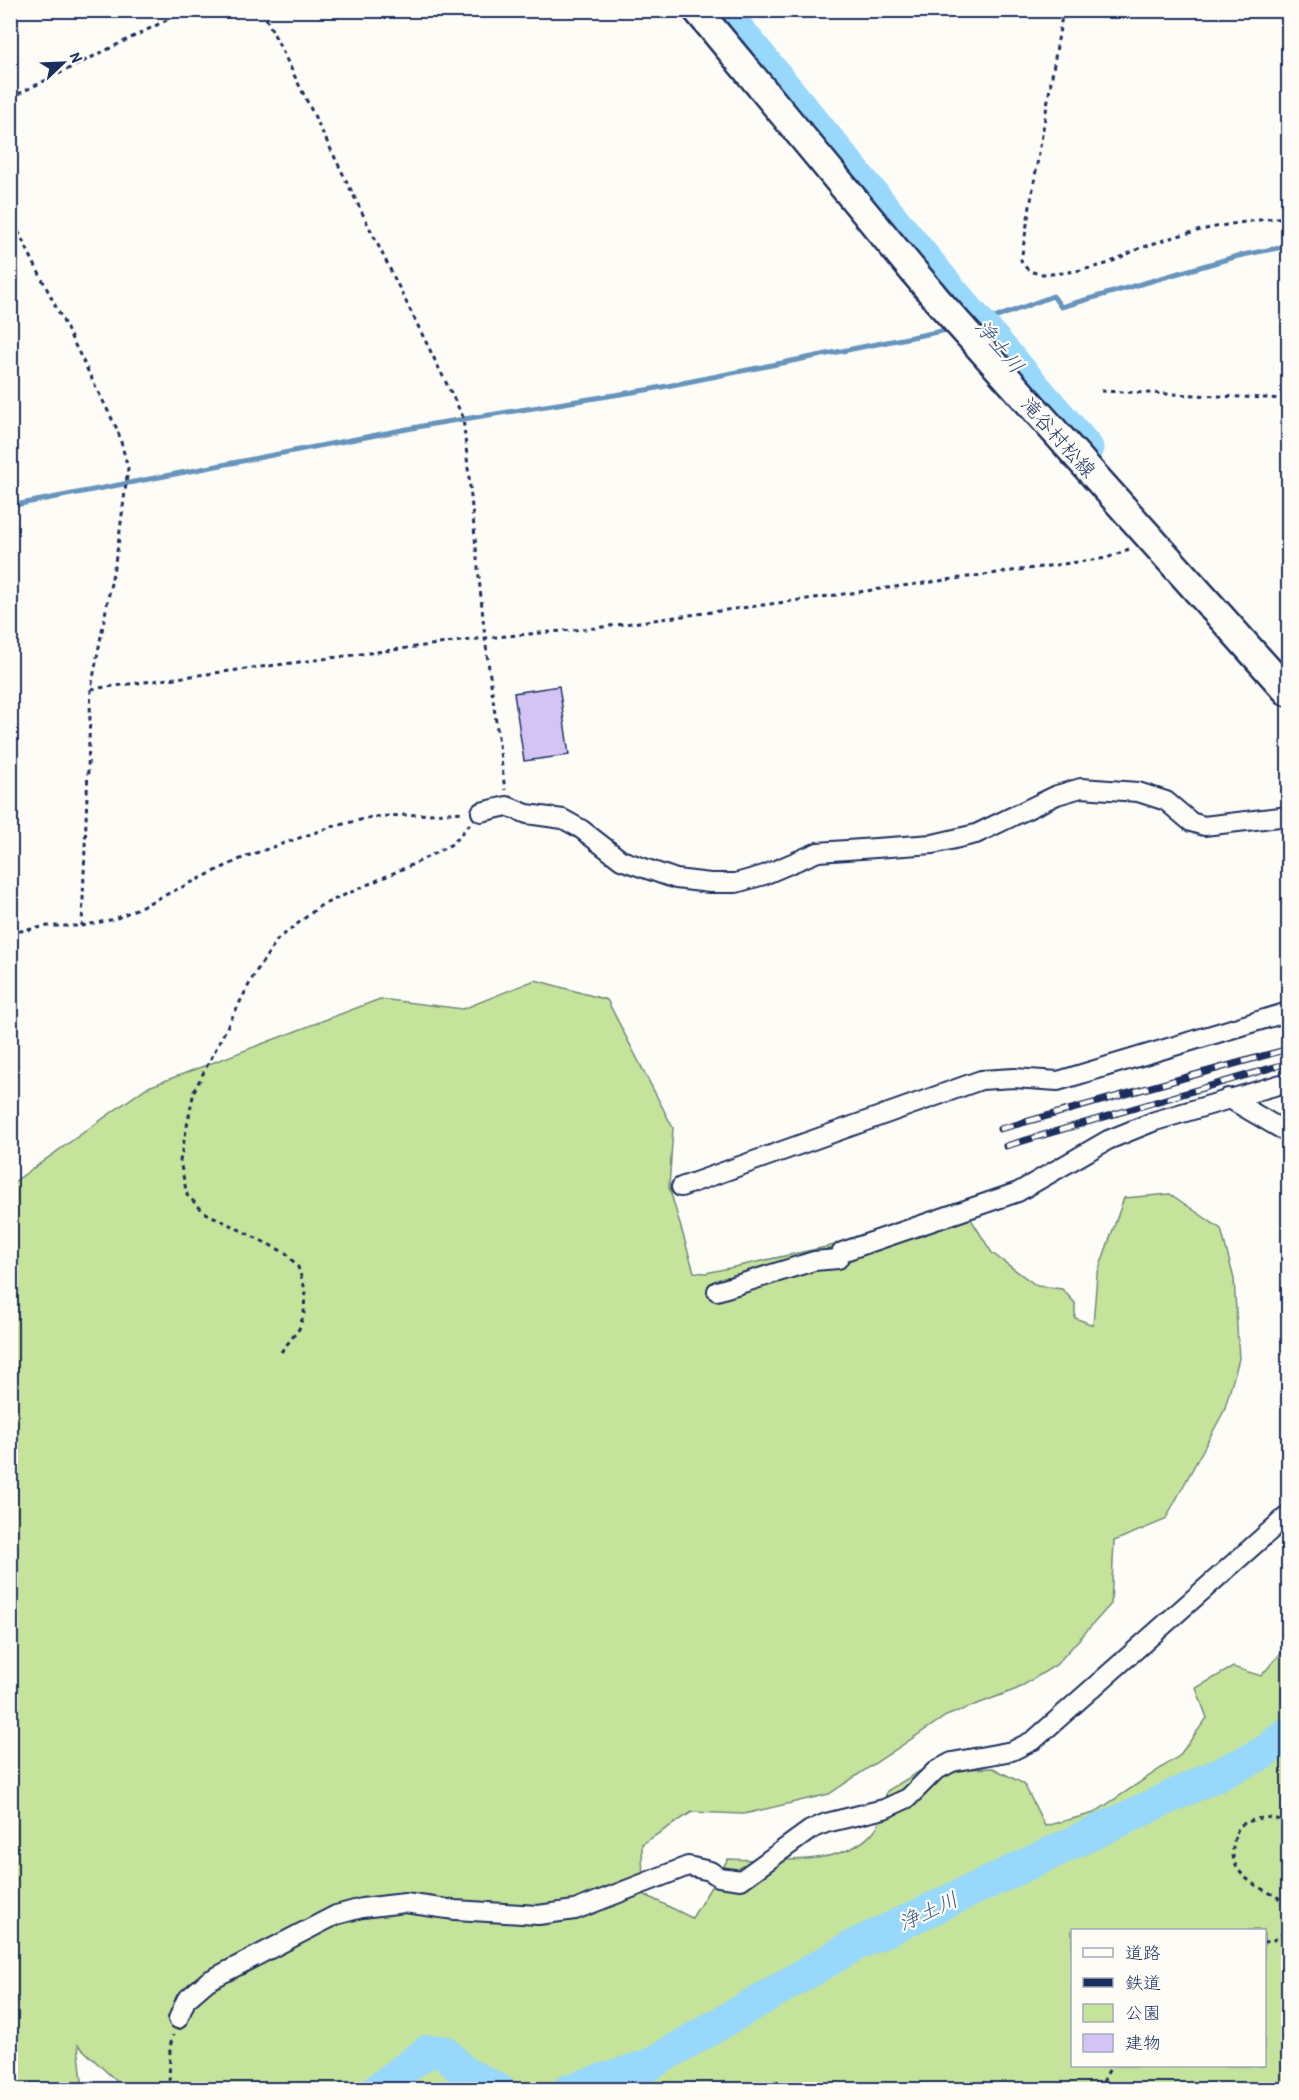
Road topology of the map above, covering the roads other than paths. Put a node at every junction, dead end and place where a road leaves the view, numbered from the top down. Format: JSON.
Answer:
{"nodes":[{"id":1,"x":697,"y":10,"type":"edge"},
{"id":2,"x":1288,"y":693,"type":"edge"},
{"id":3,"x":481,"y":812,"type":"road end"},
{"id":4,"x":1288,"y":816,"type":"edge"},
{"id":5,"x":1288,"y":1012,"type":"edge"},
{"id":6,"x":1288,"y":1082,"type":"edge"},
{"id":7,"x":1228,"y":1098,"type":"junction"},
{"id":8,"x":1288,"y":1133,"type":"edge"},
{"id":9,"x":681,"y":1186,"type":"dead end"},
{"id":10,"x":717,"y":1291,"type":"dead end"},
{"id":11,"x":1288,"y":1515,"type":"edge"},
{"id":12,"x":178,"y":2019,"type":"road end"}],
"edges":[{"from":1,"to":2,"type":"main road","name":"滝谷村松線"},
{"from":3,"to":4,"type":"street"},
{"from":5,"to":9,"type":"street"},
{"from":6,"to":7,"type":"street"},
{"from":7,"to":8,"type":"street"},
{"from":7,"to":10,"type":"street"},
{"from":11,"to":12,"type":"street"}]}
